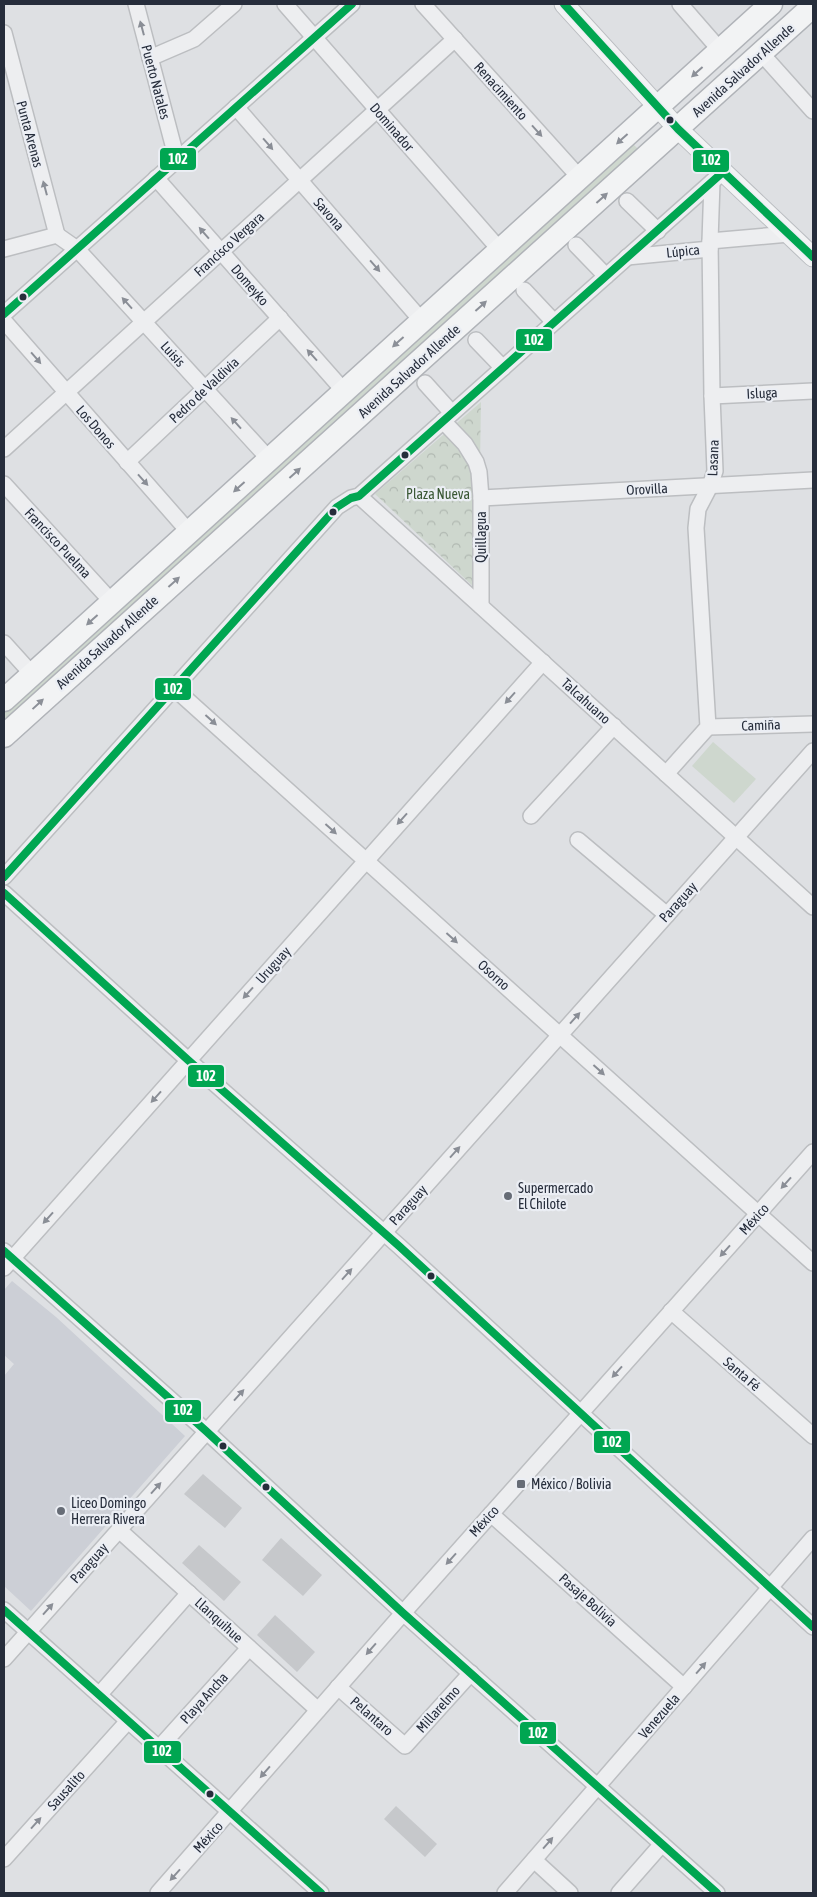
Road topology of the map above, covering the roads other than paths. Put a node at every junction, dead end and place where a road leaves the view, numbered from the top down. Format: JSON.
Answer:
{"nodes":[{"id":1,"x":136,"y":4,"type":"edge"},
{"id":2,"x":234,"y":4,"type":"edge"},
{"id":3,"x":284,"y":4,"type":"edge"},
{"id":4,"x":352,"y":4,"type":"edge"},
{"id":5,"x":423,"y":4,"type":"edge"},
{"id":6,"x":564,"y":4,"type":"edge"},
{"id":7,"x":680,"y":4,"type":"edge"},
{"id":8,"x":771,"y":4,"type":"edge"},
{"id":9,"x":813,"y":6,"type":"edge"},
{"id":10,"x":4,"y":33,"type":"edge"},
{"id":11,"x":314,"y":38,"type":"junction"},
{"id":12,"x":455,"y":39,"type":"junction"},
{"id":13,"x":720,"y":50,"type":"junction"},
{"id":14,"x":761,"y":53,"type":"junction"},
{"id":15,"x":150,"y":58,"type":"junction"},
{"id":16,"x":658,"y":106,"type":"junction"},
{"id":17,"x":236,"y":107,"type":"junction"},
{"id":18,"x":377,"y":110,"type":"junction"},
{"id":19,"x":813,"y":112,"type":"edge"},
{"id":20,"x":678,"y":129,"type":"junction"},
{"id":21,"x":177,"y":160,"type":"junction"},
{"id":22,"x":718,"y":177,"type":"junction"},
{"id":23,"x":156,"y":178,"type":"junction"},
{"id":24,"x":580,"y":178,"type":"junction"},
{"id":25,"x":300,"y":180,"type":"junction"},
{"id":26,"x":628,"y":201,"type":"dead end"},
{"id":27,"x":658,"y":230,"type":"junction"},
{"id":28,"x":789,"y":234,"type":"junction"},
{"id":29,"x":57,"y":235,"type":"junction"},
{"id":30,"x":710,"y":245,"type":"junction"},
{"id":31,"x":576,"y":246,"type":"dead end"},
{"id":32,"x":4,"y":249,"type":"edge"},
{"id":33,"x":77,"y":249,"type":"junction"},
{"id":34,"x":500,"y":250,"type":"junction"},
{"id":35,"x":221,"y":252,"type":"junction"},
{"id":36,"x":627,"y":257,"type":"junction"},
{"id":37,"x":813,"y":257,"type":"edge"},
{"id":38,"x":606,"y":276,"type":"junction"},
{"id":39,"x":524,"y":290,"type":"dead end"},
{"id":40,"x":4,"y":314,"type":"edge"},
{"id":41,"x":280,"y":318,"type":"junction"},
{"id":42,"x":4,"y":321,"type":"edge"},
{"id":43,"x":422,"y":321,"type":"junction"},
{"id":44,"x":144,"y":322,"type":"junction"},
{"id":45,"x":554,"y":322,"type":"junction"},
{"id":46,"x":476,"y":340,"type":"dead end"},
{"id":47,"x":503,"y":368,"type":"junction"},
{"id":48,"x":424,"y":383,"type":"dead end"},
{"id":49,"x":205,"y":389,"type":"junction"},
{"id":50,"x":344,"y":391,"type":"junction"},
{"id":51,"x":813,"y":391,"type":"edge"},
{"id":52,"x":66,"y":392,"type":"junction"},
{"id":53,"x":712,"y":396,"type":"junction"},
{"id":54,"x":448,"y":417,"type":"junction"},
{"id":55,"x":4,"y":449,"type":"edge"},
{"id":56,"x":269,"y":460,"type":"junction"},
{"id":57,"x":127,"y":462,"type":"junction"},
{"id":58,"x":813,"y":480,"type":"edge"},
{"id":59,"x":4,"y":484,"type":"edge"},
{"id":60,"x":710,"y":486,"type":"junction"},
{"id":61,"x":359,"y":496,"type":"junction"},
{"id":62,"x":481,"y":498,"type":"junction"},
{"id":63,"x":189,"y":532,"type":"junction"},
{"id":64,"x":112,"y":602,"type":"junction"},
{"id":65,"x":482,"y":606,"type":"junction"},
{"id":66,"x":4,"y":643,"type":"edge"},
{"id":67,"x":543,"y":662,"type":"junction"},
{"id":68,"x":32,"y":674,"type":"junction"},
{"id":69,"x":174,"y":688,"type":"junction"},
{"id":70,"x":4,"y":700,"type":"edge"},
{"id":71,"x":813,"y":724,"type":"edge"},
{"id":72,"x":614,"y":726,"type":"junction"},
{"id":73,"x":708,"y":727,"type":"junction"},
{"id":74,"x":4,"y":736,"type":"edge"},
{"id":75,"x":813,"y":750,"type":"edge"},
{"id":76,"x":666,"y":774,"type":"junction"},
{"id":77,"x":531,"y":816,"type":"dead end"},
{"id":78,"x":736,"y":837,"type":"junction"},
{"id":79,"x":578,"y":840,"type":"dead end"},
{"id":80,"x":366,"y":860,"type":"junction"},
{"id":81,"x":4,"y":877,"type":"edge"},
{"id":82,"x":4,"y":893,"type":"edge"},
{"id":83,"x":813,"y":906,"type":"edge"},
{"id":84,"x":666,"y":915,"type":"junction"},
{"id":85,"x":560,"y":1035,"type":"junction"},
{"id":86,"x":188,"y":1060,"type":"junction"},
{"id":87,"x":813,"y":1152,"type":"edge"},
{"id":88,"x":758,"y":1214,"type":"junction"},
{"id":89,"x":384,"y":1232,"type":"junction"},
{"id":90,"x":7,"y":1259,"type":"edge"},
{"id":91,"x":813,"y":1263,"type":"edge"},
{"id":92,"x":671,"y":1311,"type":"junction"},
{"id":93,"x":581,"y":1413,"type":"junction"},
{"id":94,"x":206,"y":1431,"type":"junction"},
{"id":95,"x":813,"y":1436,"type":"edge"},
{"id":96,"x":491,"y":1514,"type":"junction"},
{"id":97,"x":119,"y":1530,"type":"junction"},
{"id":98,"x":813,"y":1538,"type":"edge"},
{"id":99,"x":770,"y":1588,"type":"junction"},
{"id":100,"x":189,"y":1594,"type":"junction"},
{"id":101,"x":4,"y":1610,"type":"edge"},
{"id":102,"x":403,"y":1613,"type":"junction"},
{"id":103,"x":813,"y":1627,"type":"edge"},
{"id":104,"x":28,"y":1632,"type":"junction"},
{"id":105,"x":249,"y":1648,"type":"junction"},
{"id":106,"x":4,"y":1659,"type":"edge"},
{"id":107,"x":471,"y":1673,"type":"junction"},
{"id":108,"x":338,"y":1687,"type":"junction"},
{"id":109,"x":684,"y":1687,"type":"junction"},
{"id":110,"x":99,"y":1695,"type":"junction"},
{"id":111,"x":318,"y":1710,"type":"junction"},
{"id":112,"x":128,"y":1721,"type":"junction"},
{"id":113,"x":405,"y":1746,"type":"joint"},
{"id":114,"x":159,"y":1748,"type":"junction"},
{"id":115,"x":597,"y":1787,"type":"junction"},
{"id":116,"x":230,"y":1812,"type":"junction"},
{"id":117,"x":662,"y":1844,"type":"junction"},
{"id":118,"x":4,"y":1859,"type":"edge"},
{"id":119,"x":534,"y":1860,"type":"junction"},
{"id":120,"x":158,"y":1893,"type":"edge"},
{"id":121,"x":321,"y":1893,"type":"edge"},
{"id":122,"x":505,"y":1893,"type":"edge"},
{"id":123,"x":570,"y":1893,"type":"edge"},
{"id":124,"x":619,"y":1893,"type":"edge"},
{"id":125,"x":717,"y":1893,"type":"edge"}],
"edges":[{"from":15,"to":1,"type":"street","name":"Puerto Natales","one_way":true},
{"from":2,"to":15,"type":"street"},
{"from":3,"to":11,"type":"street","name":"Dominador"},
{"from":4,"to":11,"type":"street"},
{"from":5,"to":12,"type":"street","name":"Renacimiento"},
{"from":6,"to":16,"type":"main road"},
{"from":7,"to":13,"type":"street"},
{"from":8,"to":13,"type":"highway","name":"Avenida Salvador Allende"},
{"from":9,"to":14,"type":"highway","name":"Avenida Salvador Allende"},
{"from":29,"to":10,"type":"street","name":"Punta Arenas","one_way":true},
{"from":11,"to":17,"type":"street"},
{"from":11,"to":18,"type":"street","name":"Dominador"},
{"from":12,"to":18,"type":"street","name":"Francisco Vergara"},
{"from":12,"to":24,"type":"street","name":"Renacimiento","one_way":true},
{"from":13,"to":16,"type":"highway","name":"Avenida Salvador Allende","one_way":true},
{"from":14,"to":19,"type":"street"},
{"from":14,"to":20,"type":"highway","name":"Avenida Salvador Allende"},
{"from":15,"to":21,"type":"street","name":"Puerto Natales"},
{"from":16,"to":20,"type":"main road"},
{"from":16,"to":24,"type":"highway","name":"Avenida Salvador Allende","one_way":true},
{"from":17,"to":21,"type":"street"},
{"from":17,"to":25,"type":"street","name":"Savona","one_way":true},
{"from":18,"to":25,"type":"street","name":"Francisco Vergara"},
{"from":18,"to":34,"type":"street","name":"Dominador"},
{"from":20,"to":22,"type":"main road"},
{"from":74,"to":20,"type":"highway","name":"Avenida Salvador Allende","one_way":true},
{"from":21,"to":23,"type":"street"},
{"from":22,"to":27,"type":"street"},
{"from":22,"to":28,"type":"main road"},
{"from":22,"to":30,"type":"street","name":"Lasana"},
{"from":23,"to":33,"type":"street"},
{"from":35,"to":23,"type":"street","name":"Domeyko","one_way":true},
{"from":24,"to":34,"type":"highway","name":"Avenida Salvador Allende"},
{"from":25,"to":35,"type":"street","name":"Francisco Vergara"},
{"from":25,"to":43,"type":"street","name":"Savona","one_way":true},
{"from":26,"to":27,"type":"street"},
{"from":27,"to":36,"type":"street"},
{"from":28,"to":30,"type":"street","name":"Lúpica"},
{"from":28,"to":37,"type":"main road"},
{"from":29,"to":32,"type":"street"},
{"from":29,"to":33,"type":"street","name":"Luisis"},
{"from":30,"to":36,"type":"street","name":"Lúpica"},
{"from":30,"to":53,"type":"street","name":"Lasana"},
{"from":31,"to":38,"type":"street"},
{"from":33,"to":40,"type":"street"},
{"from":44,"to":33,"type":"street","name":"Luisis","one_way":true},
{"from":34,"to":43,"type":"highway","name":"Avenida Salvador Allende"},
{"from":35,"to":41,"type":"street","name":"Domeyko"},
{"from":35,"to":44,"type":"street","name":"Francisco Vergara"},
{"from":36,"to":38,"type":"street"},
{"from":38,"to":45,"type":"street"},
{"from":39,"to":45,"type":"street"},
{"from":41,"to":49,"type":"street","name":"Pedro de Valdivia"},
{"from":50,"to":41,"type":"street","name":"Domeyko","one_way":true},
{"from":42,"to":52,"type":"street","name":"Los Donos","one_way":true},
{"from":43,"to":50,"type":"highway","name":"Avenida Salvador Allende","one_way":true},
{"from":44,"to":49,"type":"street","name":"Luisis"},
{"from":44,"to":52,"type":"street","name":"Francisco Vergara"},
{"from":45,"to":47,"type":"street"},
{"from":46,"to":47,"type":"street"},
{"from":47,"to":54,"type":"street"},
{"from":48,"to":54,"type":"street","name":"Quillagua"},
{"from":56,"to":49,"type":"street","name":"Luisis","one_way":true},
{"from":49,"to":57,"type":"street","name":"Pedro de Valdivia"},
{"from":50,"to":56,"type":"highway","name":"Avenida Salvador Allende"},
{"from":51,"to":53,"type":"street","name":"Isluga"},
{"from":52,"to":55,"type":"street","name":"Francisco Vergara"},
{"from":52,"to":57,"type":"street","name":"Los Donos"},
{"from":53,"to":60,"type":"street","name":"Lasana"},
{"from":54,"to":61,"type":"street"},
{"from":54,"to":62,"type":"street","name":"Quillagua"},
{"from":56,"to":63,"type":"highway","name":"Avenida Salvador Allende","one_way":true},
{"from":57,"to":63,"type":"street","name":"Los Donos","one_way":true},
{"from":58,"to":60,"type":"street","name":"Orovilla"},
{"from":59,"to":64,"type":"street","name":"Francisco Puelma"},
{"from":60,"to":62,"type":"street","name":"Orovilla"},
{"from":60,"to":73,"type":"street","name":"Lasana"},
{"from":61,"to":65,"type":"street","name":"Talcahuano"},
{"from":61,"to":69,"type":"street"},
{"from":62,"to":65,"type":"street","name":"Quillagua"},
{"from":63,"to":64,"type":"highway","name":"Avenida Salvador Allende"},
{"from":64,"to":68,"type":"highway","name":"Avenida Salvador Allende","one_way":true},
{"from":65,"to":67,"type":"street","name":"Talcahuano"},
{"from":66,"to":68,"type":"street"},
{"from":67,"to":72,"type":"street","name":"Talcahuano"},
{"from":67,"to":80,"type":"street","name":"Uruguay","one_way":true},
{"from":68,"to":70,"type":"highway","name":"Avenida Salvador Allende"},
{"from":69,"to":80,"type":"street","name":"Osorno","one_way":true},
{"from":69,"to":81,"type":"street"},
{"from":71,"to":73,"type":"street","name":"Camiña"},
{"from":72,"to":76,"type":"street","name":"Talcahuano"},
{"from":72,"to":77,"type":"street"},
{"from":73,"to":76,"type":"street"},
{"from":75,"to":78,"type":"street","name":"Paraguay"},
{"from":76,"to":78,"type":"street","name":"Talcahuano"},
{"from":78,"to":83,"type":"street","name":"Talcahuano"},
{"from":78,"to":84,"type":"street","name":"Paraguay"},
{"from":79,"to":84,"type":"street"},
{"from":80,"to":85,"type":"street","name":"Osorno","one_way":true},
{"from":80,"to":86,"type":"street","name":"Uruguay","one_way":true},
{"from":82,"to":86,"type":"street"},
{"from":85,"to":84,"type":"street","name":"Paraguay","one_way":true},
{"from":85,"to":88,"type":"street","name":"Osorno","one_way":true},
{"from":89,"to":85,"type":"street","name":"Paraguay","one_way":true},
{"from":86,"to":89,"type":"street"},
{"from":86,"to":90,"type":"street","name":"Uruguay","one_way":true},
{"from":87,"to":88,"type":"street","name":"México","one_way":true},
{"from":88,"to":91,"type":"street","name":"Osorno"},
{"from":88,"to":92,"type":"street","name":"México","one_way":true},
{"from":89,"to":93,"type":"street"},
{"from":94,"to":89,"type":"street","name":"Paraguay","one_way":true},
{"from":90,"to":94,"type":"street"},
{"from":92,"to":93,"type":"street","name":"México","one_way":true},
{"from":92,"to":95,"type":"street","name":"Santa Fé"},
{"from":93,"to":96,"type":"street","name":"México"},
{"from":93,"to":99,"type":"street"},
{"from":97,"to":94,"type":"street","name":"Paraguay","one_way":true},
{"from":94,"to":102,"type":"street"},
{"from":96,"to":102,"type":"street","name":"México","one_way":true},
{"from":96,"to":109,"type":"street","name":"Pasaje Bolivia"},
{"from":97,"to":100,"type":"street","name":"Llanquihue"},
{"from":104,"to":97,"type":"street","name":"Paraguay","one_way":true},
{"from":98,"to":99,"type":"street","name":"Venezuela"},
{"from":99,"to":103,"type":"street"},
{"from":109,"to":99,"type":"street","name":"Venezuela","one_way":true},
{"from":100,"to":105,"type":"street","name":"Llanquihue"},
{"from":100,"to":110,"type":"street"},
{"from":101,"to":104,"type":"street"},
{"from":102,"to":107,"type":"street"},
{"from":102,"to":108,"type":"street","name":"México","one_way":true},
{"from":104,"to":106,"type":"street","name":"Paraguay"},
{"from":104,"to":110,"type":"street"},
{"from":105,"to":111,"type":"street","name":"Llanquihue"},
{"from":105,"to":114,"type":"street","name":"Playa Ancha"},
{"from":107,"to":113,"type":"street","name":"Millarelmo"},
{"from":107,"to":115,"type":"street"},
{"from":108,"to":111,"type":"street","name":"México"},
{"from":108,"to":113,"type":"street","name":"Pelantaro"},
{"from":109,"to":115,"type":"street","name":"Venezuela"},
{"from":110,"to":112,"type":"street"},
{"from":111,"to":116,"type":"street","name":"México","one_way":true},
{"from":112,"to":114,"type":"street"},
{"from":118,"to":112,"type":"street","name":"Sausalito","one_way":true},
{"from":114,"to":116,"type":"street"},
{"from":115,"to":117,"type":"street"},
{"from":119,"to":115,"type":"street","name":"Venezuela","one_way":true},
{"from":116,"to":120,"type":"street","name":"México","one_way":true},
{"from":116,"to":121,"type":"street"},
{"from":117,"to":124,"type":"street"},
{"from":117,"to":125,"type":"street"},
{"from":119,"to":122,"type":"street","name":"Venezuela"},
{"from":119,"to":123,"type":"street"}]}
